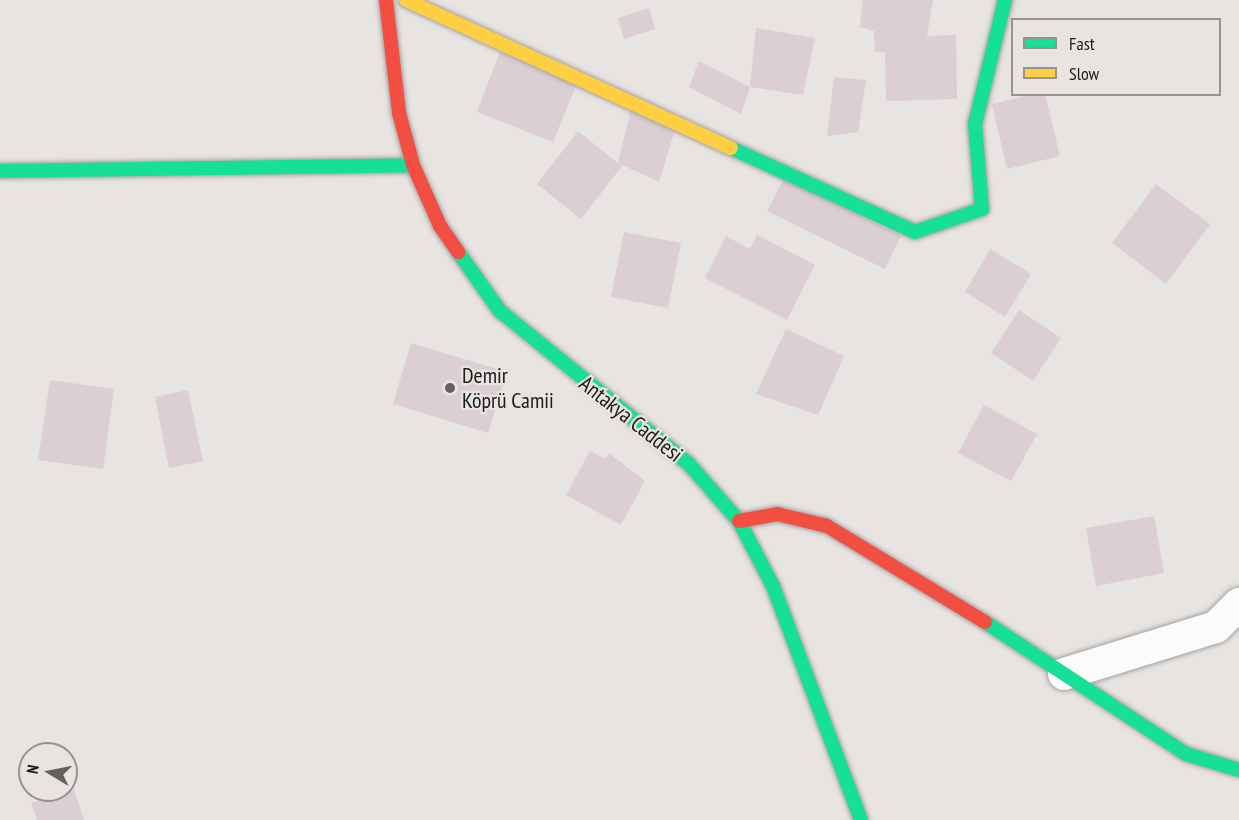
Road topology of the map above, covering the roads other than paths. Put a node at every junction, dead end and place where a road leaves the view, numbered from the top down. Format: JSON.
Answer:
{"nodes":[{"id":1,"x":386,"y":0,"type":"edge"},
{"id":2,"x":406,"y":0,"type":"edge"},
{"id":3,"x":1005,"y":0,"type":"edge"},
{"id":4,"x":413,"y":165,"type":"junction"},
{"id":5,"x":0,"y":171,"type":"edge"},
{"id":6,"x":740,"y":521,"type":"junction"},
{"id":7,"x":1239,"y":604,"type":"edge"},
{"id":8,"x":1064,"y":674,"type":"junction"},
{"id":9,"x":1239,"y":770,"type":"edge"},
{"id":10,"x":861,"y":820,"type":"edge"}],
"edges":[{"from":1,"to":4,"type":"street","name":"Antakya Caddesi"},
{"from":2,"to":3,"type":"street"},
{"from":4,"to":5,"type":"street"},
{"from":4,"to":6,"type":"street","name":"Antakya Caddesi"},
{"from":6,"to":8,"type":"street"},
{"from":6,"to":10,"type":"street","name":"Antakya Caddesi"},
{"from":7,"to":8,"type":"street"},
{"from":8,"to":9,"type":"street"}]}
